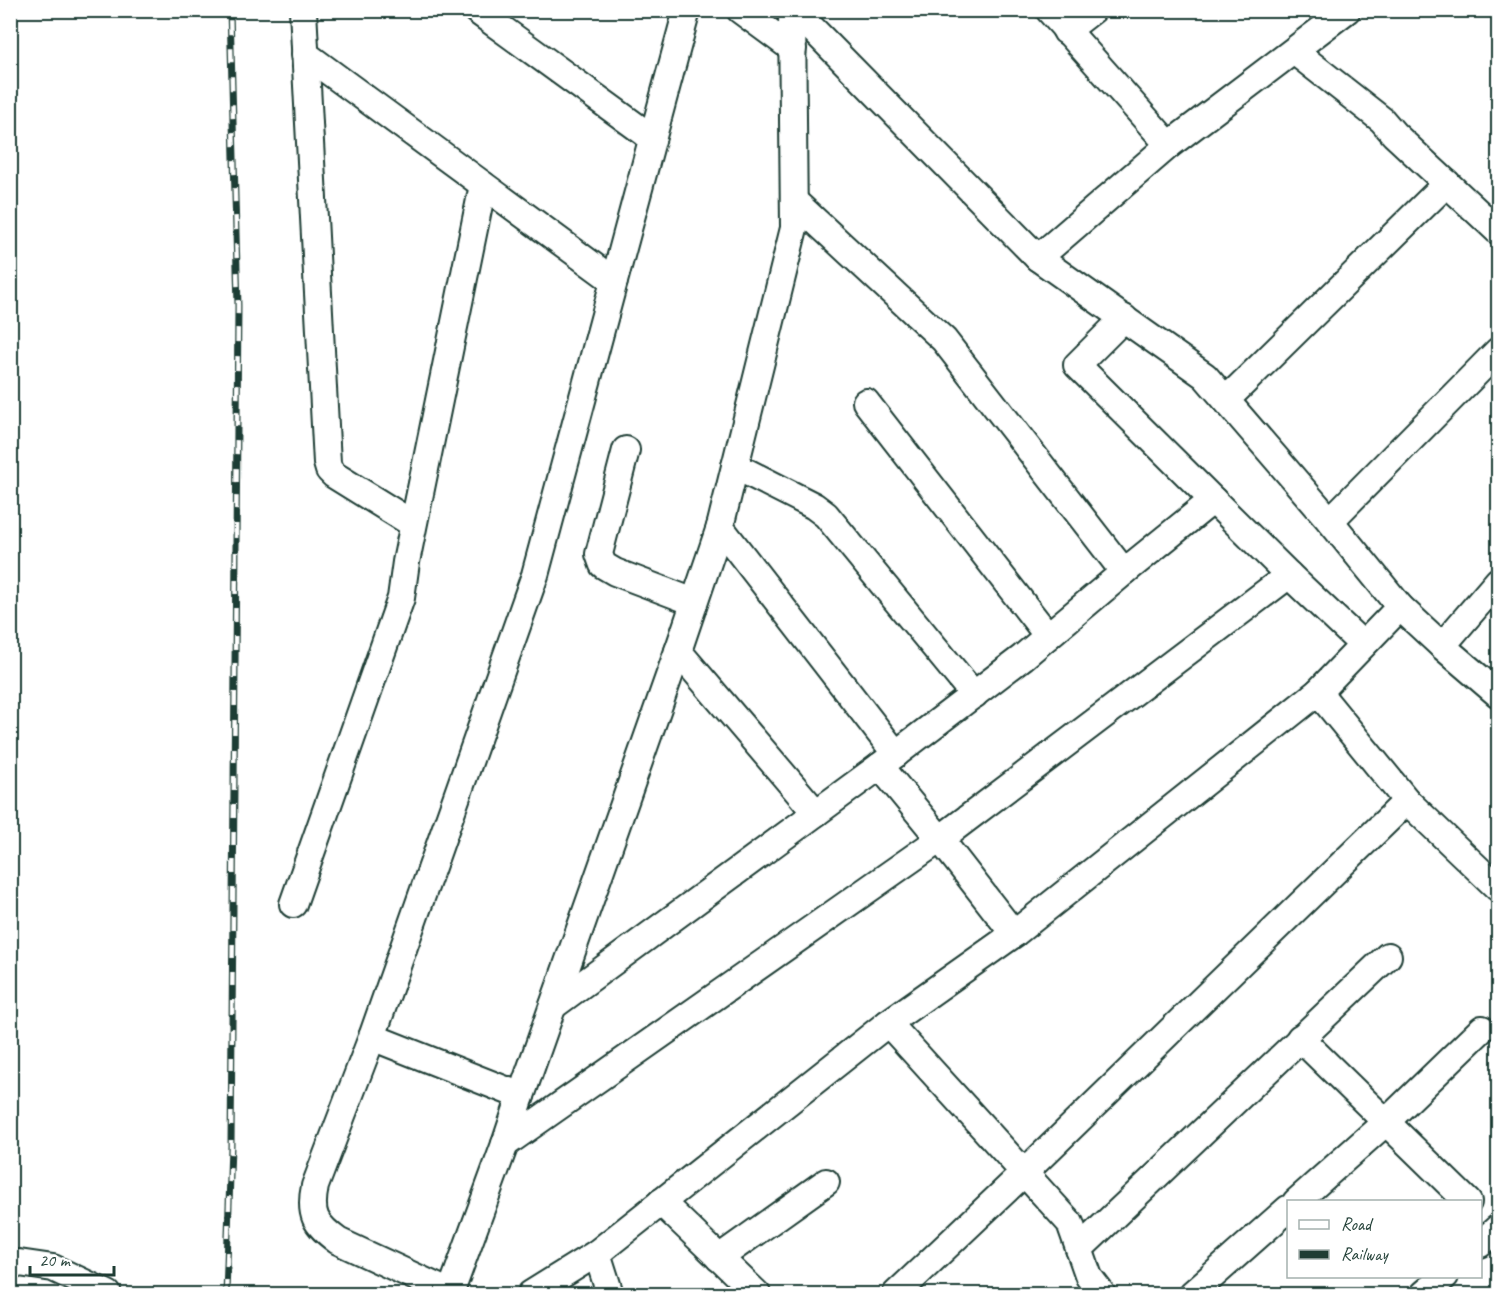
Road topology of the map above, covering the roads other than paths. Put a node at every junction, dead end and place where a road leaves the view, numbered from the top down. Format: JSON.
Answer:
{"nodes":[{"id":1,"x":303,"y":10,"type":"edge"},
{"id":2,"x":476,"y":10,"type":"edge"},
{"id":3,"x":687,"y":10,"type":"edge"},
{"id":4,"x":740,"y":10,"type":"edge"},
{"id":5,"x":793,"y":10,"type":"edge"},
{"id":6,"x":1049,"y":10,"type":"edge"},
{"id":7,"x":1092,"y":10,"type":"edge"},
{"id":8,"x":1347,"y":10,"type":"edge"},
{"id":9,"x":1066,"y":31,"type":"junction"},
{"id":10,"x":793,"y":49,"type":"junction"},
{"id":11,"x":1294,"y":51,"type":"junction"},
{"id":12,"x":305,"y":54,"type":"junction"},
{"id":13,"x":652,"y":138,"type":"junction"},
{"id":14,"x":1169,"y":145,"type":"junction"},
{"id":15,"x":1447,"y":183,"type":"junction"},
{"id":16,"x":483,"y":185,"type":"junction"},
{"id":17,"x":794,"y":201,"type":"junction"},
{"id":18,"x":1498,"y":231,"type":"edge"},
{"id":19,"x":1038,"y":258,"type":"junction"},
{"id":20,"x":614,"y":280,"type":"junction"},
{"id":21,"x":1124,"y":318,"type":"junction"},
{"id":22,"x":1498,"y":351,"type":"edge"},
{"id":23,"x":1226,"y":400,"type":"junction"},
{"id":24,"x":866,"y":402,"type":"dead end"},
{"id":25,"x":626,"y":450,"type":"dead end"},
{"id":26,"x":735,"y":466,"type":"junction"},
{"id":27,"x":1213,"y":500,"type":"junction"},
{"id":28,"x":1330,"y":521,"type":"junction"},
{"id":29,"x":413,"y":524,"type":"junction"},
{"id":30,"x":720,"y":527,"type":"junction"},
{"id":31,"x":1124,"y":572,"type":"junction"},
{"id":32,"x":1289,"y":575,"type":"junction"},
{"id":33,"x":1498,"y":581,"type":"edge"},
{"id":34,"x":694,"y":602,"type":"junction"},
{"id":35,"x":1400,"y":607,"type":"junction"},
{"id":36,"x":1048,"y":636,"type":"junction"},
{"id":37,"x":1363,"y":645,"type":"junction"},
{"id":38,"x":1442,"y":646,"type":"junction"},
{"id":39,"x":678,"y":651,"type":"junction"},
{"id":40,"x":1318,"y":692,"type":"junction"},
{"id":41,"x":974,"y":694,"type":"junction"},
{"id":42,"x":1498,"y":694,"type":"edge"},
{"id":43,"x":888,"y":760,"type":"junction"},
{"id":44,"x":1407,"y":801,"type":"junction"},
{"id":45,"x":816,"y":813,"type":"junction"},
{"id":46,"x":939,"y":839,"type":"junction"},
{"id":47,"x":1498,"y":888,"type":"edge"},
{"id":48,"x":293,"y":904,"type":"dead end"},
{"id":49,"x":1014,"y":934,"type":"junction"},
{"id":50,"x":1388,"y":956,"type":"dead end"},
{"id":51,"x":553,"y":1006,"type":"junction"},
{"id":52,"x":888,"y":1023,"type":"junction"},
{"id":53,"x":1482,"y":1029,"type":"dead end"},
{"id":54,"x":372,"y":1037,"type":"junction"},
{"id":55,"x":1300,"y":1038,"type":"junction"},
{"id":56,"x":521,"y":1096,"type":"junction"},
{"id":57,"x":1386,"y":1122,"type":"junction"},
{"id":58,"x":505,"y":1144,"type":"junction"},
{"id":59,"x":1025,"y":1172,"type":"junction"},
{"id":60,"x":826,"y":1182,"type":"dead end"},
{"id":61,"x":1298,"y":1200,"type":"edge"},
{"id":62,"x":1466,"y":1200,"type":"edge"},
{"id":63,"x":661,"y":1202,"type":"junction"},
{"id":64,"x":1287,"y":1210,"type":"edge"},
{"id":65,"x":1079,"y":1249,"type":"junction"},
{"id":66,"x":597,"y":1253,"type":"junction"},
{"id":67,"x":719,"y":1258,"type":"junction"},
{"id":68,"x":10,"y":1267,"type":"edge"},
{"id":69,"x":1442,"y":1278,"type":"edge"},
{"id":70,"x":108,"y":1294,"type":"edge"},
{"id":71,"x":450,"y":1294,"type":"edge"},
{"id":72,"x":531,"y":1294,"type":"edge"},
{"id":73,"x":610,"y":1294,"type":"edge"},
{"id":74,"x":757,"y":1294,"type":"edge"},
{"id":75,"x":896,"y":1294,"type":"edge"},
{"id":76,"x":1102,"y":1294,"type":"edge"},
{"id":77,"x":1192,"y":1294,"type":"edge"},
{"id":78,"x":1424,"y":1294,"type":"edge"}],
"edges":[{"from":1,"to":12,"type":"street"},
{"from":2,"to":13,"type":"street"},
{"from":3,"to":13,"type":"street"},
{"from":4,"to":10,"type":"street"},
{"from":5,"to":10,"type":"street"},
{"from":5,"to":19,"type":"street"},
{"from":6,"to":9,"type":"street"},
{"from":7,"to":9,"type":"street"},
{"from":8,"to":11,"type":"street"},
{"from":9,"to":14,"type":"street"},
{"from":10,"to":17,"type":"street"},
{"from":11,"to":14,"type":"street"},
{"from":11,"to":15,"type":"street"},
{"from":12,"to":16,"type":"street"},
{"from":12,"to":29,"type":"street"},
{"from":13,"to":20,"type":"street"},
{"from":14,"to":19,"type":"street"},
{"from":15,"to":18,"type":"street"},
{"from":15,"to":23,"type":"street"},
{"from":16,"to":20,"type":"street"},
{"from":16,"to":29,"type":"street"},
{"from":17,"to":26,"type":"street"},
{"from":17,"to":31,"type":"street"},
{"from":19,"to":21,"type":"street"},
{"from":20,"to":54,"type":"street"},
{"from":21,"to":23,"type":"street"},
{"from":21,"to":27,"type":"street"},
{"from":22,"to":28,"type":"street"},
{"from":23,"to":28,"type":"street"},
{"from":24,"to":36,"type":"street"},
{"from":25,"to":34,"type":"street"},
{"from":26,"to":30,"type":"street"},
{"from":26,"to":41,"type":"street"},
{"from":27,"to":31,"type":"street"},
{"from":27,"to":32,"type":"street"},
{"from":28,"to":35,"type":"street"},
{"from":29,"to":48,"type":"street"},
{"from":30,"to":34,"type":"street"},
{"from":30,"to":43,"type":"street"},
{"from":31,"to":36,"type":"street"},
{"from":32,"to":37,"type":"street"},
{"from":32,"to":46,"type":"street"},
{"from":33,"to":38,"type":"street"},
{"from":34,"to":39,"type":"street"},
{"from":35,"to":37,"type":"street"},
{"from":35,"to":38,"type":"street"},
{"from":36,"to":41,"type":"street"},
{"from":37,"to":40,"type":"street"},
{"from":38,"to":42,"type":"street"},
{"from":39,"to":45,"type":"street"},
{"from":39,"to":51,"type":"street"},
{"from":40,"to":44,"type":"street"},
{"from":40,"to":49,"type":"street"},
{"from":41,"to":43,"type":"street"},
{"from":43,"to":45,"type":"street"},
{"from":43,"to":46,"type":"street"},
{"from":44,"to":47,"type":"street"},
{"from":44,"to":59,"type":"street"},
{"from":45,"to":51,"type":"street"},
{"from":46,"to":49,"type":"street"},
{"from":46,"to":58,"type":"street"},
{"from":49,"to":52,"type":"street"},
{"from":50,"to":55,"type":"street"},
{"from":51,"to":56,"type":"street"},
{"from":52,"to":59,"type":"street"},
{"from":52,"to":63,"type":"street"},
{"from":53,"to":57,"type":"street"},
{"from":54,"to":56,"type":"street"},
{"from":54,"to":71,"type":"street"},
{"from":55,"to":57,"type":"street"},
{"from":55,"to":65,"type":"street"},
{"from":56,"to":58,"type":"street"},
{"from":57,"to":61,"type":"street"},
{"from":57,"to":62,"type":"street"},
{"from":58,"to":71,"type":"street"},
{"from":59,"to":65,"type":"street"},
{"from":59,"to":75,"type":"street"},
{"from":60,"to":67,"type":"street"},
{"from":63,"to":66,"type":"street"},
{"from":63,"to":67,"type":"street"},
{"from":64,"to":77,"type":"street"},
{"from":65,"to":76,"type":"street"},
{"from":66,"to":72,"type":"street"},
{"from":66,"to":73,"type":"street"},
{"from":67,"to":74,"type":"street"},
{"from":68,"to":70,"type":"street"},
{"from":69,"to":78,"type":"street"}]}
